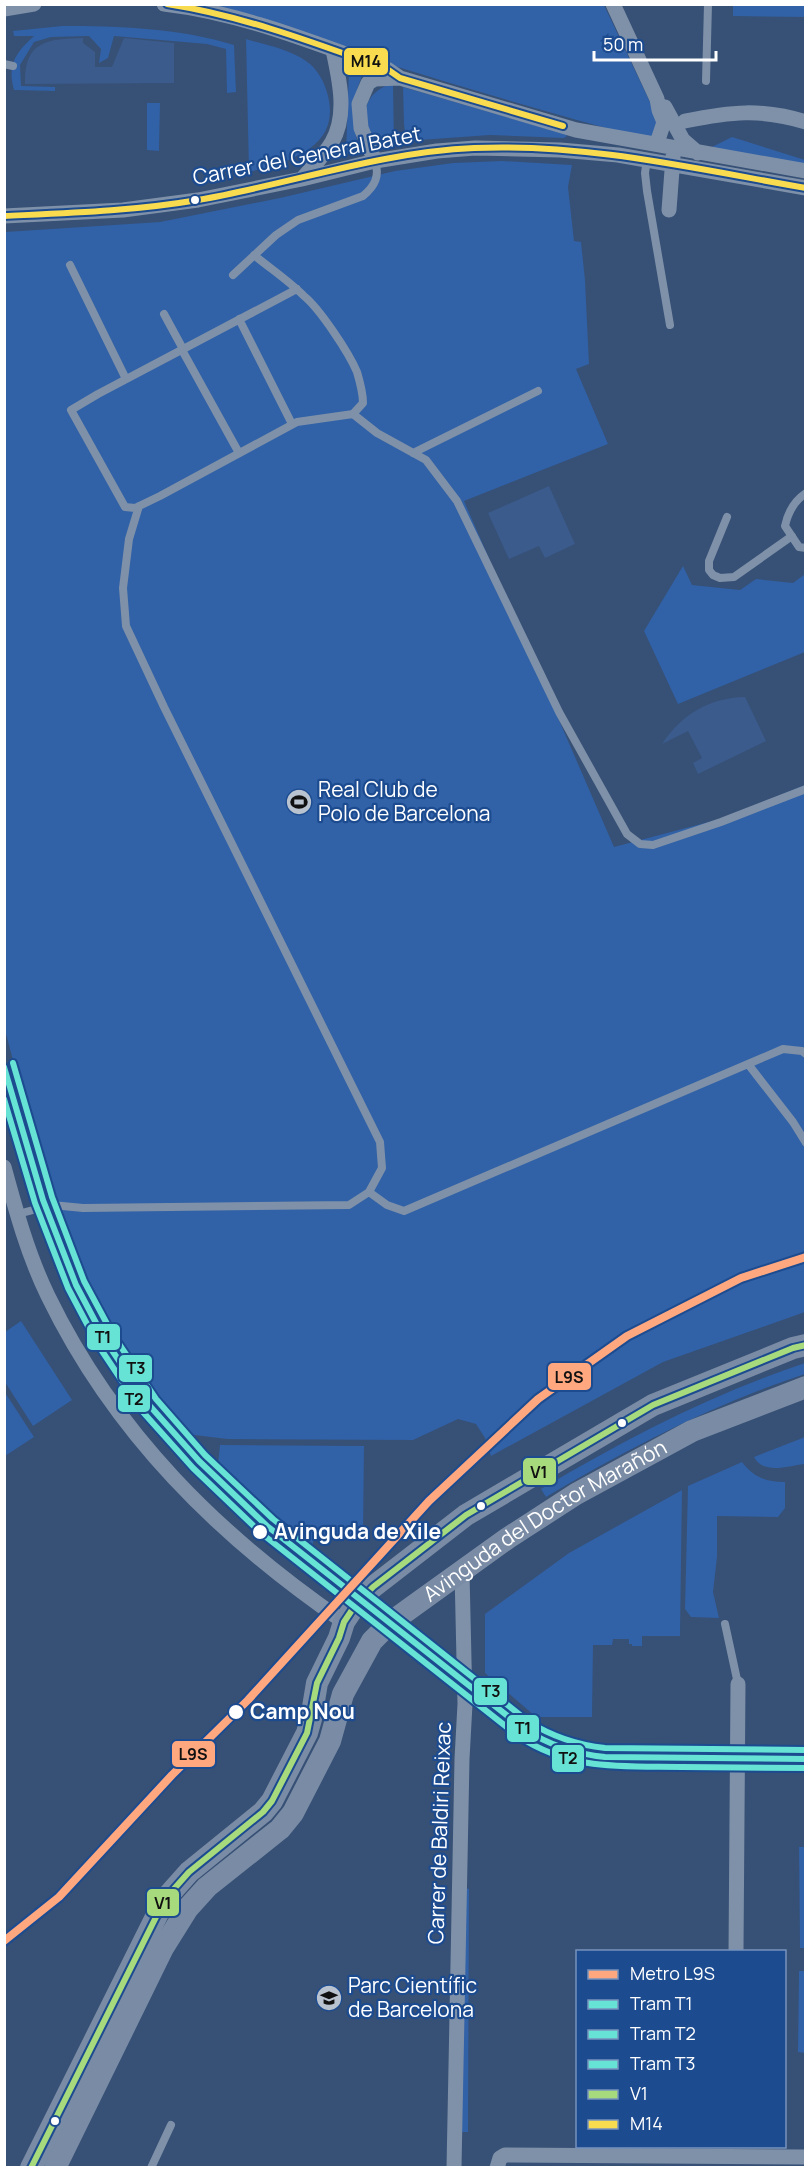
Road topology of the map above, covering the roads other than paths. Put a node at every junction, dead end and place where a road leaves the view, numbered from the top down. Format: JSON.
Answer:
{"nodes":[{"id":1,"x":34,"y":4,"type":"edge"},
{"id":2,"x":164,"y":4,"type":"edge"},
{"id":3,"x":613,"y":4,"type":"edge"},
{"id":4,"x":708,"y":4,"type":"edge"},
{"id":5,"x":4,"y":9,"type":"edge"},
{"id":6,"x":333,"y":50,"type":"junction"},
{"id":7,"x":400,"y":78,"type":"junction"},
{"id":8,"x":706,"y":81,"type":"dead end"},
{"id":9,"x":657,"y":99,"type":"junction"},
{"id":10,"x":685,"y":121,"type":"dead end"},
{"id":11,"x":806,"y":122,"type":"edge"},
{"id":12,"x":654,"y":144,"type":"junction"},
{"id":13,"x":674,"y":148,"type":"junction"},
{"id":14,"x":698,"y":153,"type":"junction"},
{"id":15,"x":647,"y":159,"type":"junction"},
{"id":16,"x":375,"y":161,"type":"junction"},
{"id":17,"x":672,"y":165,"type":"junction"},
{"id":18,"x":806,"y":171,"type":"edge"},
{"id":19,"x":302,"y":179,"type":"junction"},
{"id":20,"x":806,"y":188,"type":"edge"},
{"id":21,"x":669,"y":210,"type":"dead end"},
{"id":22,"x":4,"y":216,"type":"edge"},
{"id":23,"x":254,"y":255,"type":"junction"},
{"id":24,"x":70,"y":265,"type":"dead end"},
{"id":25,"x":232,"y":275,"type":"dead end"},
{"id":26,"x":297,"y":290,"type":"junction"},
{"id":27,"x":164,"y":314,"type":"dead end"},
{"id":28,"x":239,"y":320,"type":"junction"},
{"id":29,"x":670,"y":325,"type":"dead end"},
{"id":30,"x":182,"y":349,"type":"junction"},
{"id":31,"x":126,"y":379,"type":"junction"},
{"id":32,"x":538,"y":391,"type":"dead end"},
{"id":33,"x":353,"y":414,"type":"junction"},
{"id":34,"x":292,"y":424,"type":"junction"},
{"id":35,"x":239,"y":453,"type":"junction"},
{"id":36,"x":413,"y":453,"type":"junction"},
{"id":37,"x":806,"y":493,"type":"edge"},
{"id":38,"x":139,"y":506,"type":"junction"},
{"id":39,"x":727,"y":517,"type":"dead end"},
{"id":40,"x":792,"y":536,"type":"junction"},
{"id":41,"x":806,"y":548,"type":"edge"},
{"id":42,"x":806,"y":789,"type":"edge"},
{"id":43,"x":806,"y":1054,"type":"edge"},
{"id":44,"x":748,"y":1064,"type":"junction"},
{"id":45,"x":806,"y":1143,"type":"edge"},
{"id":46,"x":4,"y":1167,"type":"edge"},
{"id":47,"x":369,"y":1192,"type":"junction"},
{"id":48,"x":18,"y":1215,"type":"junction"},
{"id":49,"x":806,"y":1345,"type":"edge"},
{"id":50,"x":806,"y":1387,"type":"edge"},
{"id":51,"x":462,"y":1572,"type":"junction"},
{"id":52,"x":344,"y":1622,"type":"junction"},
{"id":53,"x":725,"y":1624,"type":"dead end"},
{"id":54,"x":372,"y":1641,"type":"junction"},
{"id":55,"x":738,"y":1684,"type":"joint"},
{"id":56,"x":736,"y":1950,"type":"edge"},
{"id":57,"x":171,"y":2125,"type":"dead end"},
{"id":58,"x":733,"y":2157,"type":"edge"},
{"id":59,"x":806,"y":2157,"type":"edge"},
{"id":60,"x":31,"y":2168,"type":"edge"},
{"id":61,"x":55,"y":2168,"type":"edge"},
{"id":62,"x":151,"y":2168,"type":"edge"},
{"id":63,"x":453,"y":2168,"type":"edge"},
{"id":64,"x":497,"y":2168,"type":"edge"}],
"edges":[{"from":1,"to":5,"type":"street"},
{"from":2,"to":6,"type":"street"},
{"from":3,"to":9,"type":"street"},
{"from":4,"to":8,"type":"lane"},
{"from":6,"to":7,"type":"street"},
{"from":6,"to":19,"type":"street"},
{"from":7,"to":12,"type":"street"},
{"from":7,"to":16,"type":"street"},
{"from":9,"to":12,"type":"street"},
{"from":9,"to":14,"type":"street"},
{"from":10,"to":11,"type":"street"},
{"from":12,"to":13,"type":"street"},
{"from":13,"to":14,"type":"street"},
{"from":13,"to":17,"type":"street"},
{"from":14,"to":18,"type":"street"},
{"from":15,"to":16,"type":"street","name":"Carrer del General Batet"},
{"from":15,"to":17,"type":"street","name":"Carrer del General Batet"},
{"from":15,"to":29,"type":"lane"},
{"from":16,"to":19,"type":"street","name":"Carrer del General Batet"},
{"from":16,"to":23,"type":"lane"},
{"from":17,"to":20,"type":"street","name":"Carrer del General Batet"},
{"from":17,"to":21,"type":"street"},
{"from":19,"to":22,"type":"street","name":"Carrer del General Batet"},
{"from":23,"to":25,"type":"lane"},
{"from":23,"to":26,"type":"lane"},
{"from":24,"to":31,"type":"lane"},
{"from":26,"to":28,"type":"lane"},
{"from":26,"to":33,"type":"lane"},
{"from":27,"to":30,"type":"lane"},
{"from":28,"to":30,"type":"lane"},
{"from":28,"to":34,"type":"lane"},
{"from":30,"to":31,"type":"lane"},
{"from":30,"to":35,"type":"lane"},
{"from":31,"to":38,"type":"lane"},
{"from":32,"to":36,"type":"lane"},
{"from":33,"to":34,"type":"lane"},
{"from":33,"to":36,"type":"lane"},
{"from":34,"to":35,"type":"lane"},
{"from":35,"to":38,"type":"lane"},
{"from":36,"to":42,"type":"lane"},
{"from":37,"to":40,"type":"lane"},
{"from":38,"to":47,"type":"lane"},
{"from":39,"to":40,"type":"lane"},
{"from":40,"to":41,"type":"lane"},
{"from":43,"to":44,"type":"lane"},
{"from":44,"to":45,"type":"lane"},
{"from":44,"to":47,"type":"lane"},
{"from":46,"to":48,"type":"street"},
{"from":47,"to":48,"type":"lane"},
{"from":48,"to":52,"type":"street"},
{"from":49,"to":52,"type":"street","name":"Avinguda del Doctor Marañón"},
{"from":50,"to":51,"type":"street","name":"Avinguda del Doctor Marañón"},
{"from":51,"to":54,"type":"street","name":"Avinguda del Doctor Marañón"},
{"from":51,"to":63,"type":"street","name":"Carrer de Baldiri Reixac"},
{"from":52,"to":54,"type":"street"},
{"from":52,"to":60,"type":"street","name":"Avinguda del Doctor Marañón"},
{"from":53,"to":55,"type":"lane"},
{"from":54,"to":61,"type":"street","name":"Avinguda del Doctor Marañón"},
{"from":55,"to":56,"type":"street"},
{"from":57,"to":62,"type":"lane"},
{"from":58,"to":59,"type":"street"},
{"from":58,"to":64,"type":"street"}]}
